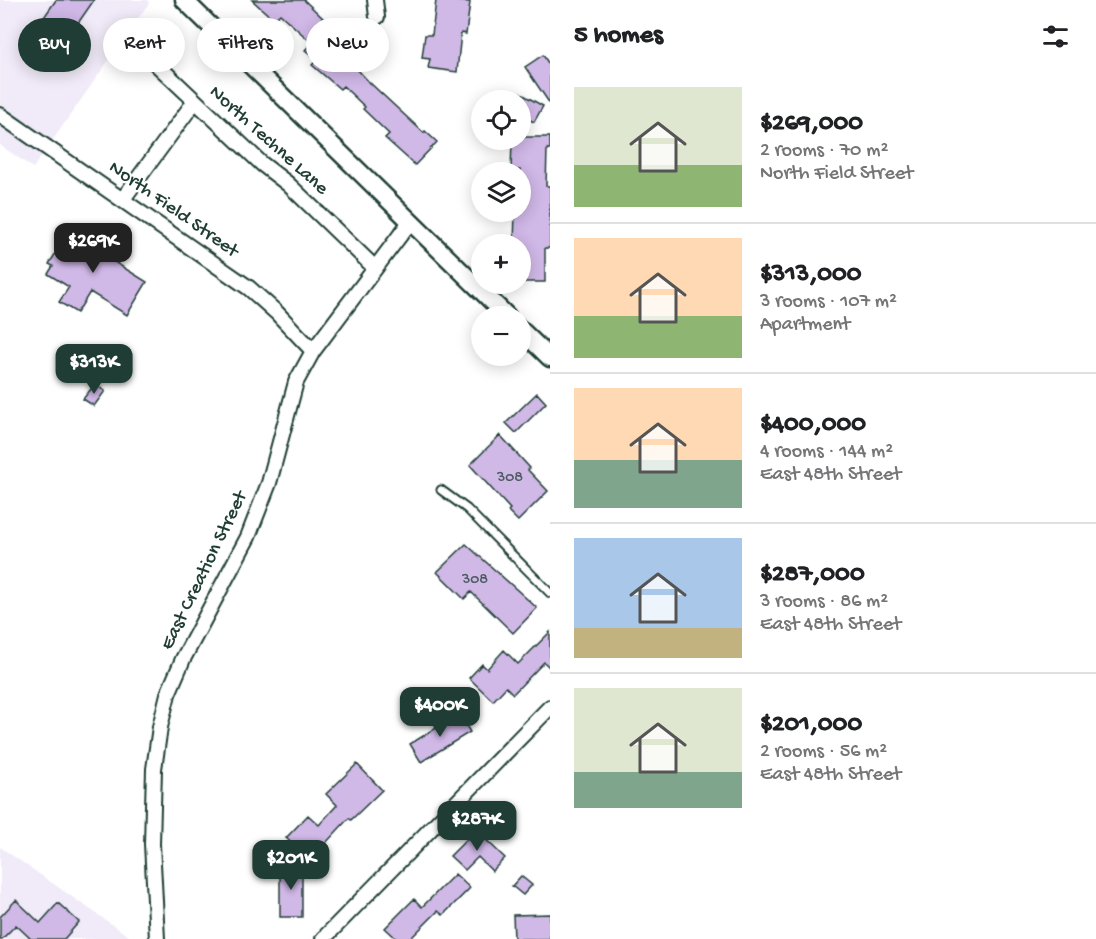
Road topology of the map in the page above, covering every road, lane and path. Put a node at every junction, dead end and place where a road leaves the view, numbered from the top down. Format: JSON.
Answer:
{"nodes":[{"id":1,"x":184,"y":0,"type":"edge"},
{"id":2,"x":375,"y":0,"type":"edge"},
{"id":3,"x":377,"y":17,"type":"dead end"},
{"id":4,"x":164,"y":72,"type":"edge"},
{"id":5,"x":195,"y":101,"type":"junction"},
{"id":6,"x":0,"y":115,"type":"edge"},
{"id":7,"x":123,"y":199,"type":"junction"},
{"id":8,"x":410,"y":222,"type":"junction"},
{"id":9,"x":375,"y":268,"type":"junction"},
{"id":10,"x":497,"y":306,"type":"edge"},
{"id":11,"x":531,"y":340,"type":"edge"},
{"id":12,"x":313,"y":351,"type":"junction"},
{"id":13,"x":550,"y":358,"type":"edge"},
{"id":14,"x":441,"y":490,"type":"dead end"},
{"id":15,"x":550,"y":593,"type":"edge"},
{"id":16,"x":550,"y":707,"type":"edge"},
{"id":17,"x":328,"y":937,"type":"edge"},
{"id":18,"x":157,"y":939,"type":"edge"}],
"edges":[{"from":1,"to":8,"type":"street"},
{"from":2,"to":3,"type":"street"},
{"from":4,"to":5,"type":"street","name":"North Techne Lane"},
{"from":5,"to":7,"type":"street"},
{"from":5,"to":9,"type":"street","name":"North Techne Lane"},
{"from":6,"to":7,"type":"street","name":"North Field Street"},
{"from":7,"to":12,"type":"street","name":"North Field Street"},
{"from":8,"to":9,"type":"street","name":"East Creation Street"},
{"from":8,"to":10,"type":"street"},
{"from":9,"to":12,"type":"street","name":"East Creation Street"},
{"from":11,"to":13,"type":"street"},
{"from":12,"to":18,"type":"street","name":"East Creation Street"},
{"from":14,"to":15,"type":"lane"},
{"from":16,"to":17,"type":"street"}]}
